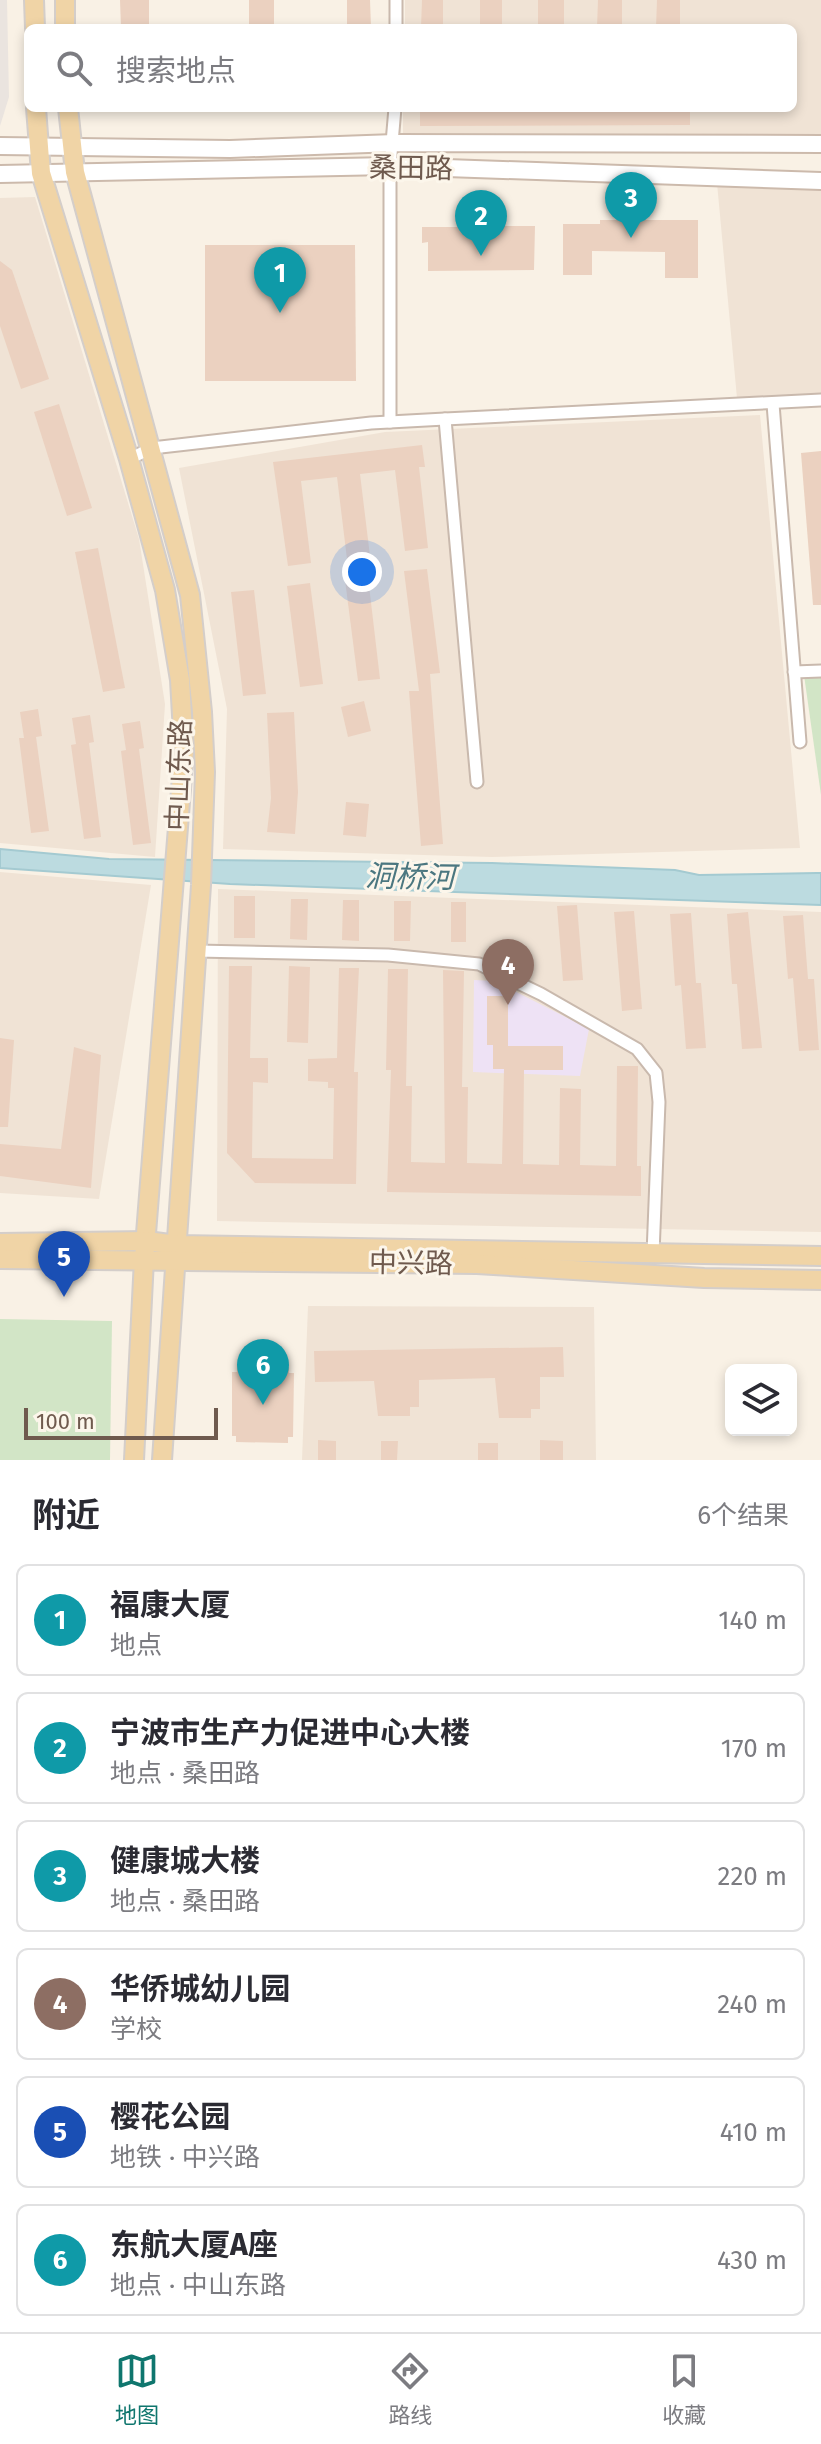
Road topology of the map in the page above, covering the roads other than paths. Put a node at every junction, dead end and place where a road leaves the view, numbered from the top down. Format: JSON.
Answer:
{"nodes":[{"id":1,"x":34,"y":0,"type":"edge"},
{"id":2,"x":65,"y":0,"type":"edge"},
{"id":3,"x":396,"y":0,"type":"edge"},
{"id":4,"x":35,"y":24,"type":"edge"},
{"id":5,"x":65,"y":24,"type":"edge"},
{"id":6,"x":396,"y":24,"type":"edge"},
{"id":7,"x":36,"y":112,"type":"edge"},
{"id":8,"x":68,"y":112,"type":"edge"},
{"id":9,"x":395,"y":112,"type":"edge"},
{"id":10,"x":395,"y":143,"type":"junction"},
{"id":11,"x":37,"y":144,"type":"junction"},
{"id":12,"x":821,"y":144,"type":"edge"},
{"id":13,"x":71,"y":145,"type":"junction"},
{"id":14,"x":0,"y":146,"type":"edge"},
{"id":15,"x":390,"y":166,"type":"junction"},
{"id":16,"x":75,"y":172,"type":"junction"},
{"id":17,"x":41,"y":173,"type":"junction"},
{"id":18,"x":0,"y":174,"type":"edge"},
{"id":19,"x":821,"y":181,"type":"edge"},
{"id":20,"x":821,"y":400,"type":"edge"},
{"id":21,"x":773,"y":404,"type":"junction"},
{"id":22,"x":445,"y":419,"type":"junction"},
{"id":23,"x":390,"y":422,"type":"junction"},
{"id":24,"x":152,"y":448,"type":"junction"},
{"id":25,"x":129,"y":459,"type":"junction"},
{"id":26,"x":821,"y":671,"type":"edge"},
{"id":27,"x":794,"y":672,"type":"junction"},
{"id":28,"x":800,"y":742,"type":"dead end"},
{"id":29,"x":477,"y":782,"type":"dead end"},
{"id":30,"x":197,"y":951,"type":"junction"},
{"id":31,"x":0,"y":1243,"type":"edge"},
{"id":32,"x":145,"y":1250,"type":"junction"},
{"id":33,"x":176,"y":1253,"type":"junction"},
{"id":34,"x":653,"y":1254,"type":"junction"},
{"id":35,"x":821,"y":1256,"type":"edge"},
{"id":36,"x":0,"y":1259,"type":"edge"},
{"id":37,"x":821,"y":1280,"type":"edge"},
{"id":38,"x":134,"y":1460,"type":"edge"},
{"id":39,"x":162,"y":1460,"type":"edge"}],
"edges":[{"from":1,"to":4,"type":"main road"},
{"from":2,"to":5,"type":"main road"},
{"from":3,"to":6,"type":"street"},
{"from":7,"to":11,"type":"main road","name":"中山东路"},
{"from":8,"to":13,"type":"main road","name":"中山东路"},
{"from":9,"to":10,"type":"street"},
{"from":10,"to":12,"type":"main road","name":"桑田路"},
{"from":10,"to":13,"type":"main road","name":"桑田路"},
{"from":10,"to":15,"type":"street"},
{"from":11,"to":13,"type":"main road","name":"桑田路"},
{"from":11,"to":14,"type":"main road","name":"桑田路"},
{"from":11,"to":17,"type":"main road","name":"中山东路"},
{"from":13,"to":16,"type":"main road","name":"中山东路"},
{"from":15,"to":16,"type":"main road","name":"桑田路"},
{"from":15,"to":19,"type":"main road","name":"桑田路"},
{"from":15,"to":23,"type":"street"},
{"from":16,"to":17,"type":"main road","name":"桑田路"},
{"from":16,"to":24,"type":"main road","name":"中山东路"},
{"from":17,"to":18,"type":"main road","name":"桑田路"},
{"from":17,"to":25,"type":"main road","name":"中山东路"},
{"from":20,"to":21,"type":"street"},
{"from":21,"to":22,"type":"street"},
{"from":21,"to":27,"type":"street"},
{"from":22,"to":23,"type":"street"},
{"from":22,"to":29,"type":"street"},
{"from":23,"to":24,"type":"street"},
{"from":24,"to":25,"type":"street"},
{"from":24,"to":30,"type":"main road","name":"中山东路"},
{"from":25,"to":32,"type":"main road","name":"中山东路"},
{"from":26,"to":27,"type":"street"},
{"from":27,"to":28,"type":"street"},
{"from":30,"to":33,"type":"main road","name":"中山东路"},
{"from":30,"to":34,"type":"street"},
{"from":31,"to":32,"type":"main road","name":"中兴路"},
{"from":32,"to":33,"type":"main road","name":"中兴路"},
{"from":32,"to":36,"type":"main road","name":"中兴路"},
{"from":32,"to":38,"type":"main road","name":"中山东路"},
{"from":33,"to":34,"type":"main road","name":"中兴路"},
{"from":33,"to":37,"type":"main road","name":"中兴路"},
{"from":33,"to":39,"type":"main road","name":"中山东路"},
{"from":34,"to":35,"type":"main road","name":"中兴路"}]}
